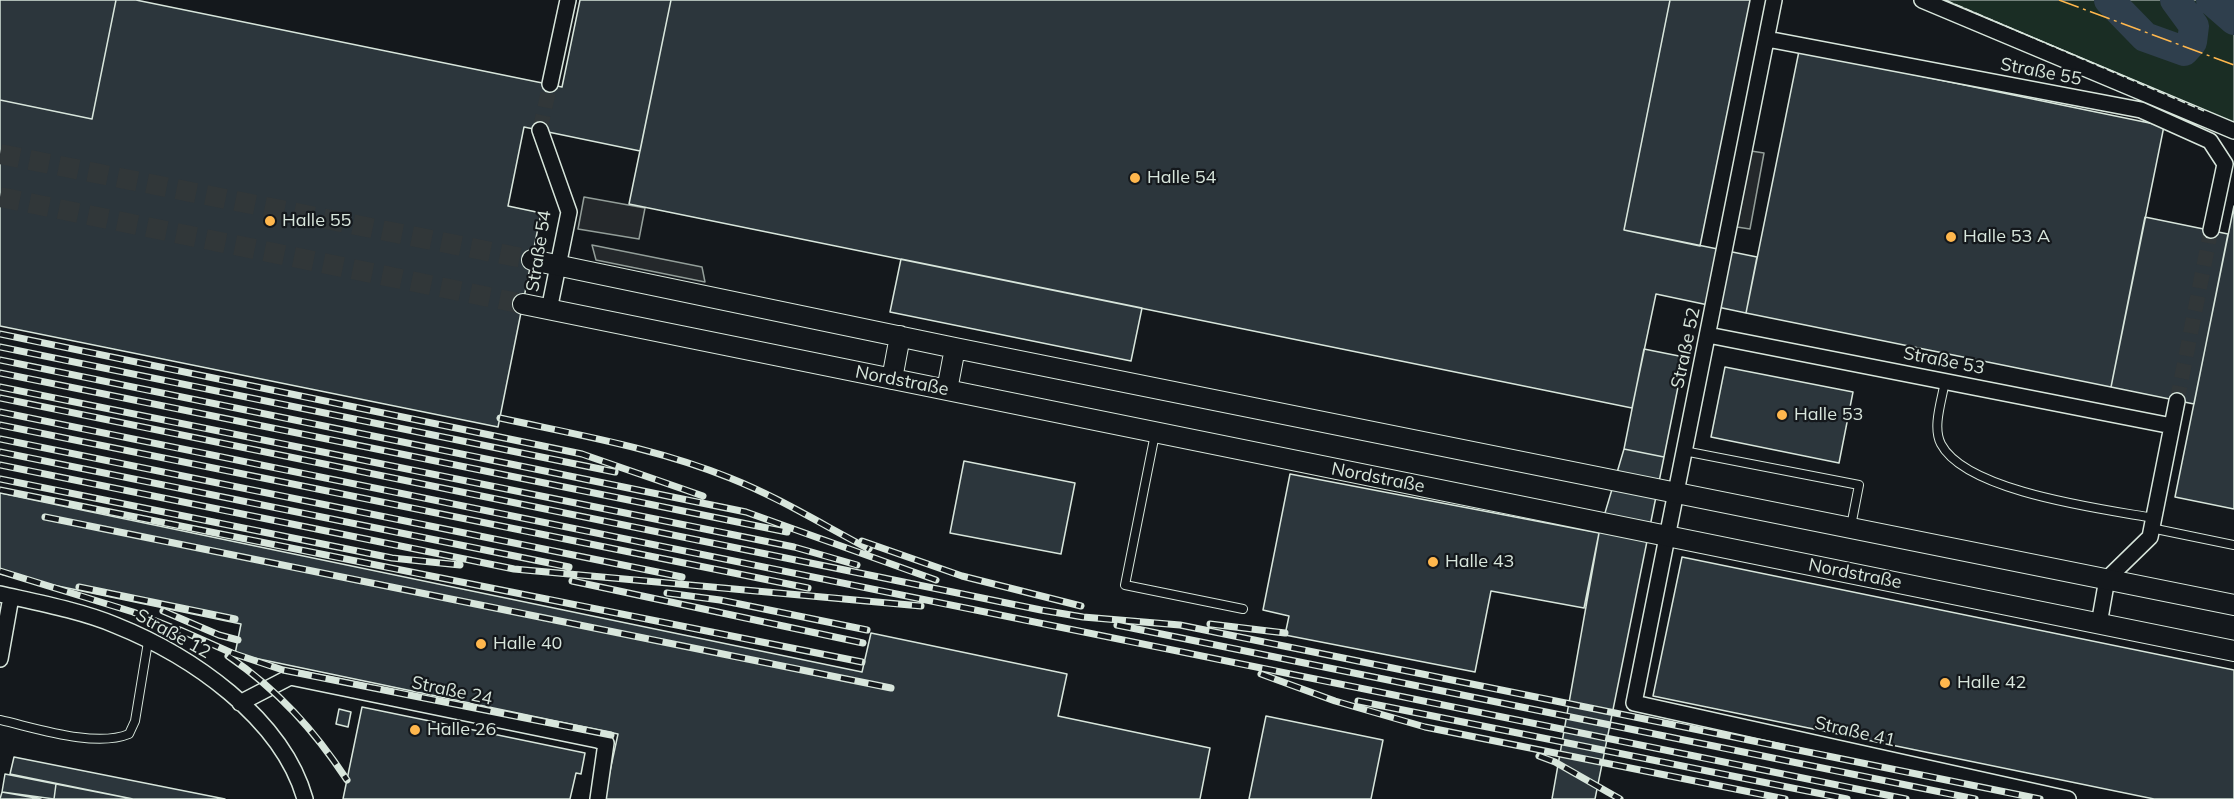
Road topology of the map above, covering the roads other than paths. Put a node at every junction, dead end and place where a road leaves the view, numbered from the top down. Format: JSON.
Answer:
{"nodes":[{"id":1,"x":568,"y":0,"type":"edge"},
{"id":2,"x":1774,"y":0,"type":"edge"},
{"id":3,"x":1922,"y":0,"type":"edge"},
{"id":4,"x":1767,"y":39,"type":"junction"},
{"id":5,"x":550,"y":84,"type":"tunnel mouth"},
{"id":6,"x":540,"y":130,"type":"tunnel mouth"},
{"id":7,"x":2234,"y":131,"type":"edge"},
{"id":8,"x":2211,"y":230,"type":"tunnel mouth"},
{"id":9,"x":532,"y":260,"type":"tunnel mouth"},
{"id":10,"x":558,"y":265,"type":"junction"},
{"id":11,"x":523,"y":304,"type":"tunnel mouth"},
{"id":12,"x":549,"y":310,"type":"junction"},
{"id":13,"x":1708,"y":335,"type":"junction"},
{"id":14,"x":900,"y":336,"type":"junction"},
{"id":15,"x":955,"y":348,"type":"junction"},
{"id":16,"x":892,"y":379,"type":"junction"},
{"id":17,"x":1945,"y":381,"type":"junction"},
{"id":18,"x":947,"y":390,"type":"junction"},
{"id":19,"x":2177,"y":401,"type":"tunnel mouth"},
{"id":20,"x":2172,"y":426,"type":"junction"},
{"id":21,"x":1155,"y":433,"type":"junction"},
{"id":22,"x":1684,"y":450,"type":"junction"},
{"id":23,"x":1676,"y":492,"type":"junction"},
{"id":24,"x":2152,"y":523,"type":"junction"},
{"id":25,"x":1851,"y":527,"type":"junction"},
{"id":26,"x":1667,"y":536,"type":"junction"},
{"id":27,"x":2234,"y":545,"type":"edge"},
{"id":28,"x":2107,"y":579,"type":"junction"},
{"id":29,"x":5,"y":596,"type":"edge"},
{"id":30,"x":2234,"y":605,"type":"edge"},
{"id":31,"x":1243,"y":609,"type":"dead end"},
{"id":32,"x":2099,"y":624,"type":"junction"},
{"id":33,"x":148,"y":642,"type":"junction"},
{"id":34,"x":2234,"y":651,"type":"edge"},
{"id":35,"x":0,"y":659,"type":"edge"},
{"id":36,"x":240,"y":703,"type":"junction"},
{"id":37,"x":1634,"y":703,"type":"joint"},
{"id":38,"x":0,"y":720,"type":"edge"},
{"id":39,"x":304,"y":799,"type":"edge"},
{"id":40,"x":598,"y":799,"type":"edge"},
{"id":41,"x":2068,"y":799,"type":"edge"}],
"edges":[{"from":1,"to":5,"type":"street"},
{"from":2,"to":4,"type":"street","name":"Straße 52"},
{"from":3,"to":7,"type":"street"},
{"from":4,"to":8,"type":"street","name":"Straße 55"},
{"from":4,"to":13,"type":"street","name":"Straße 52"},
{"from":6,"to":10,"type":"street","name":"Straße 54"},
{"from":9,"to":10,"type":"street"},
{"from":10,"to":12,"type":"street","name":"Straße 54"},
{"from":10,"to":14,"type":"street"},
{"from":11,"to":12,"type":"street","name":"Nordstraße"},
{"from":12,"to":16,"type":"street","name":"Nordstraße"},
{"from":13,"to":17,"type":"street","name":"Straße 53"},
{"from":13,"to":22,"type":"street","name":"Straße 52"},
{"from":14,"to":15,"type":"street"},
{"from":14,"to":16,"type":"street"},
{"from":15,"to":18,"type":"street"},
{"from":15,"to":23,"type":"street"},
{"from":16,"to":18,"type":"street","name":"Nordstraße"},
{"from":17,"to":20,"type":"street","name":"Straße 53"},
{"from":17,"to":24,"type":"lane"},
{"from":18,"to":21,"type":"street","name":"Nordstraße"},
{"from":19,"to":20,"type":"street"},
{"from":20,"to":24,"type":"street"},
{"from":21,"to":26,"type":"street","name":"Nordstraße"},
{"from":21,"to":31,"type":"lane"},
{"from":22,"to":23,"type":"street","name":"Straße 52"},
{"from":22,"to":25,"type":"lane"},
{"from":23,"to":25,"type":"street"},
{"from":23,"to":26,"type":"street","name":"Straße 52"},
{"from":24,"to":27,"type":"lane"},
{"from":24,"to":28,"type":"street"},
{"from":25,"to":28,"type":"street"},
{"from":26,"to":32,"type":"street","name":"Nordstraße"},
{"from":26,"to":37,"type":"street","name":"Straße 52"},
{"from":28,"to":30,"type":"street"},
{"from":28,"to":32,"type":"street"},
{"from":29,"to":33,"type":"street","name":"Straße 12"},
{"from":29,"to":35,"type":"street"},
{"from":32,"to":34,"type":"street","name":"Nordstraße"},
{"from":33,"to":36,"type":"street","name":"Straße 12"},
{"from":33,"to":38,"type":"lane"},
{"from":36,"to":39,"type":"street","name":"Straße 12"},
{"from":36,"to":40,"type":"street","name":"Straße 24"},
{"from":37,"to":41,"type":"street","name":"Straße 41"}]}
